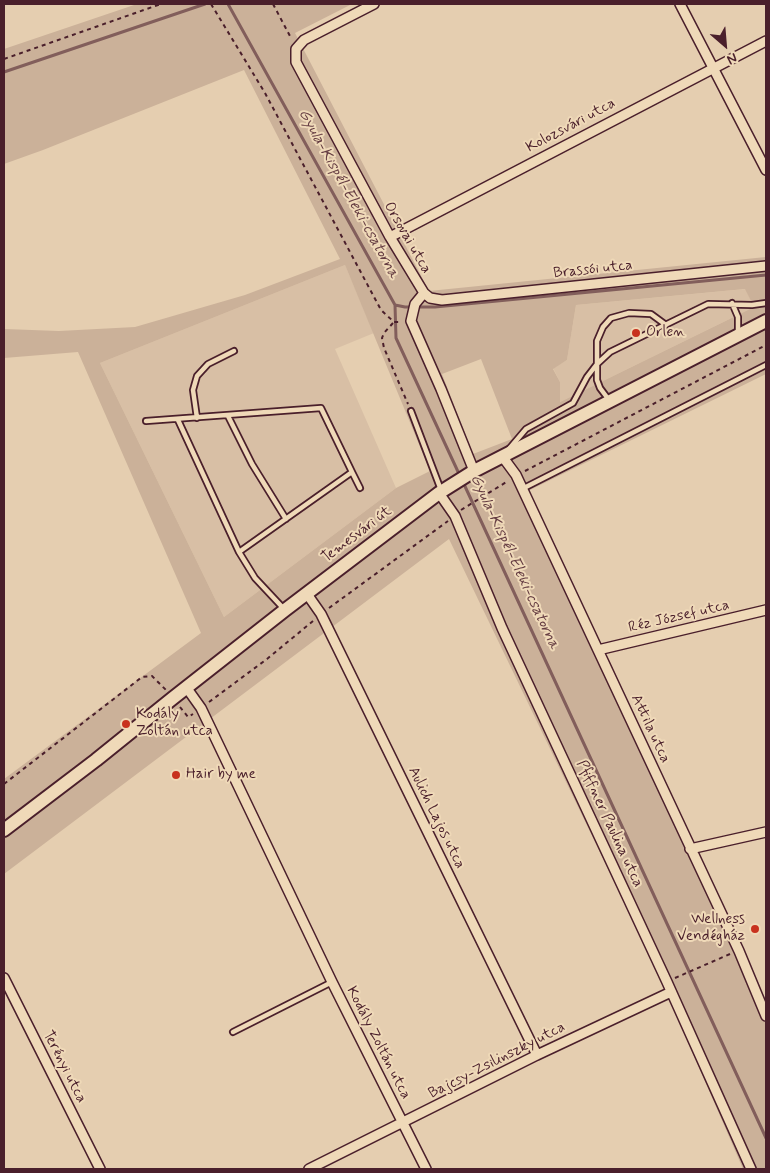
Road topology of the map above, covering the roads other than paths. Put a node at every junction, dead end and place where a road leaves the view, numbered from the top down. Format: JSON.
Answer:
{"nodes":[{"id":1,"x":374,"y":4,"type":"edge"},
{"id":2,"x":680,"y":4,"type":"edge"},
{"id":3,"x":766,"y":41,"type":"edge"},
{"id":4,"x":713,"y":68,"type":"junction"},
{"id":5,"x":766,"y":170,"type":"edge"},
{"id":6,"x":390,"y":237,"type":"junction"},
{"id":7,"x":766,"y":266,"type":"edge"},
{"id":8,"x":424,"y":293,"type":"junction"},
{"id":9,"x":766,"y":303,"type":"edge"},
{"id":10,"x":732,"y":304,"type":"junction"},
{"id":11,"x":766,"y":321,"type":"edge"},
{"id":12,"x":666,"y":325,"type":"junction"},
{"id":13,"x":737,"y":336,"type":"junction"},
{"id":14,"x":234,"y":351,"type":"dead end"},
{"id":15,"x":596,"y":364,"type":"junction"},
{"id":16,"x":766,"y":365,"type":"edge"},
{"id":17,"x":610,"y":401,"type":"junction"},
{"id":18,"x":411,"y":411,"type":"road end"},
{"id":19,"x":228,"y":416,"type":"junction"},
{"id":20,"x":197,"y":418,"type":"junction"},
{"id":21,"x":178,"y":420,"type":"junction"},
{"id":22,"x":146,"y":421,"type":"dead end"},
{"id":23,"x":502,"y":456,"type":"junction"},
{"id":24,"x":352,"y":472,"type":"junction"},
{"id":25,"x":471,"y":472,"type":"junction"},
{"id":26,"x":360,"y":488,"type":"dead end"},
{"id":27,"x":522,"y":489,"type":"junction"},
{"id":28,"x":444,"y":490,"type":"junction"},
{"id":29,"x":286,"y":519,"type":"junction"},
{"id":30,"x":238,"y":552,"type":"junction"},
{"id":31,"x":307,"y":594,"type":"junction"},
{"id":32,"x":285,"y":610,"type":"junction"},
{"id":33,"x":766,"y":610,"type":"edge"},
{"id":34,"x":598,"y":650,"type":"junction"},
{"id":35,"x":186,"y":687,"type":"junction"},
{"id":36,"x":4,"y":830,"type":"edge"},
{"id":37,"x":766,"y":832,"type":"edge"},
{"id":38,"x":690,"y":849,"type":"junction"},
{"id":39,"x":4,"y":978,"type":"edge"},
{"id":40,"x":332,"y":982,"type":"junction"},
{"id":41,"x":671,"y":992,"type":"junction"},
{"id":42,"x":766,"y":1016,"type":"edge"},
{"id":43,"x":233,"y":1032,"type":"dead end"},
{"id":44,"x":537,"y":1055,"type":"junction"},
{"id":45,"x":402,"y":1124,"type":"junction"},
{"id":46,"x":100,"y":1169,"type":"edge"},
{"id":47,"x":309,"y":1169,"type":"edge"},
{"id":48,"x":426,"y":1169,"type":"edge"},
{"id":49,"x":751,"y":1169,"type":"edge"}],
"edges":[{"from":1,"to":6,"type":"street","name":"Orsovai utca"},
{"from":2,"to":4,"type":"street"},
{"from":3,"to":4,"type":"street","name":"Kolozsvári utca"},
{"from":4,"to":5,"type":"street"},
{"from":4,"to":6,"type":"street","name":"Kolozsvári utca"},
{"from":6,"to":8,"type":"street","name":"Orsovai utca"},
{"from":7,"to":8,"type":"street","name":"Brassói utca"},
{"from":8,"to":25,"type":"street","name":"Orsovai utca"},
{"from":9,"to":10,"type":"lane"},
{"from":10,"to":12,"type":"lane"},
{"from":10,"to":13,"type":"lane"},
{"from":11,"to":13,"type":"street","name":"Temesvári út"},
{"from":12,"to":15,"type":"lane"},
{"from":12,"to":15,"type":"lane"},
{"from":13,"to":17,"type":"street","name":"Temesvári út"},
{"from":14,"to":20,"type":"lane"},
{"from":15,"to":17,"type":"lane"},
{"from":15,"to":23,"type":"lane"},
{"from":16,"to":27,"type":"lane"},
{"from":17,"to":23,"type":"street","name":"Temesvári út"},
{"from":18,"to":28,"type":"lane"},
{"from":19,"to":20,"type":"lane"},
{"from":19,"to":24,"type":"lane"},
{"from":19,"to":29,"type":"lane"},
{"from":20,"to":21,"type":"lane"},
{"from":21,"to":22,"type":"lane"},
{"from":21,"to":30,"type":"lane"},
{"from":23,"to":25,"type":"street","name":"Temesvári út"},
{"from":23,"to":27,"type":"street","name":"Attila utca"},
{"from":24,"to":26,"type":"lane"},
{"from":24,"to":29,"type":"lane"},
{"from":25,"to":28,"type":"street","name":"Temesvári út"},
{"from":27,"to":34,"type":"street","name":"Attila utca"},
{"from":28,"to":31,"type":"street","name":"Temesvári út"},
{"from":28,"to":41,"type":"street","name":"Pfiffner Paulina utca"},
{"from":29,"to":30,"type":"lane"},
{"from":30,"to":32,"type":"lane"},
{"from":31,"to":32,"type":"street","name":"Temesvári út"},
{"from":31,"to":44,"type":"street","name":"Aulich Lajos utca"},
{"from":32,"to":35,"type":"street","name":"Temesvári út"},
{"from":33,"to":34,"type":"street","name":"Réz József utca"},
{"from":34,"to":38,"type":"street","name":"Attila utca"},
{"from":35,"to":36,"type":"street","name":"Temesvári út"},
{"from":35,"to":40,"type":"street","name":"Kodály Zoltán utca"},
{"from":37,"to":38,"type":"street"},
{"from":38,"to":42,"type":"street","name":"Attila utca"},
{"from":39,"to":46,"type":"street","name":"Terényi utca"},
{"from":40,"to":43,"type":"lane"},
{"from":40,"to":45,"type":"street","name":"Kodály Zoltán utca"},
{"from":41,"to":44,"type":"street","name":"Bajcsy-Zsilinszky utca"},
{"from":41,"to":49,"type":"street","name":"Pfiffner Paulina utca"},
{"from":44,"to":45,"type":"street","name":"Bajcsy-Zsilinszky utca"},
{"from":45,"to":47,"type":"street","name":"Bajcsy-Zsilinszky utca"},
{"from":45,"to":48,"type":"street","name":"Kodály Zoltán utca"}]}
